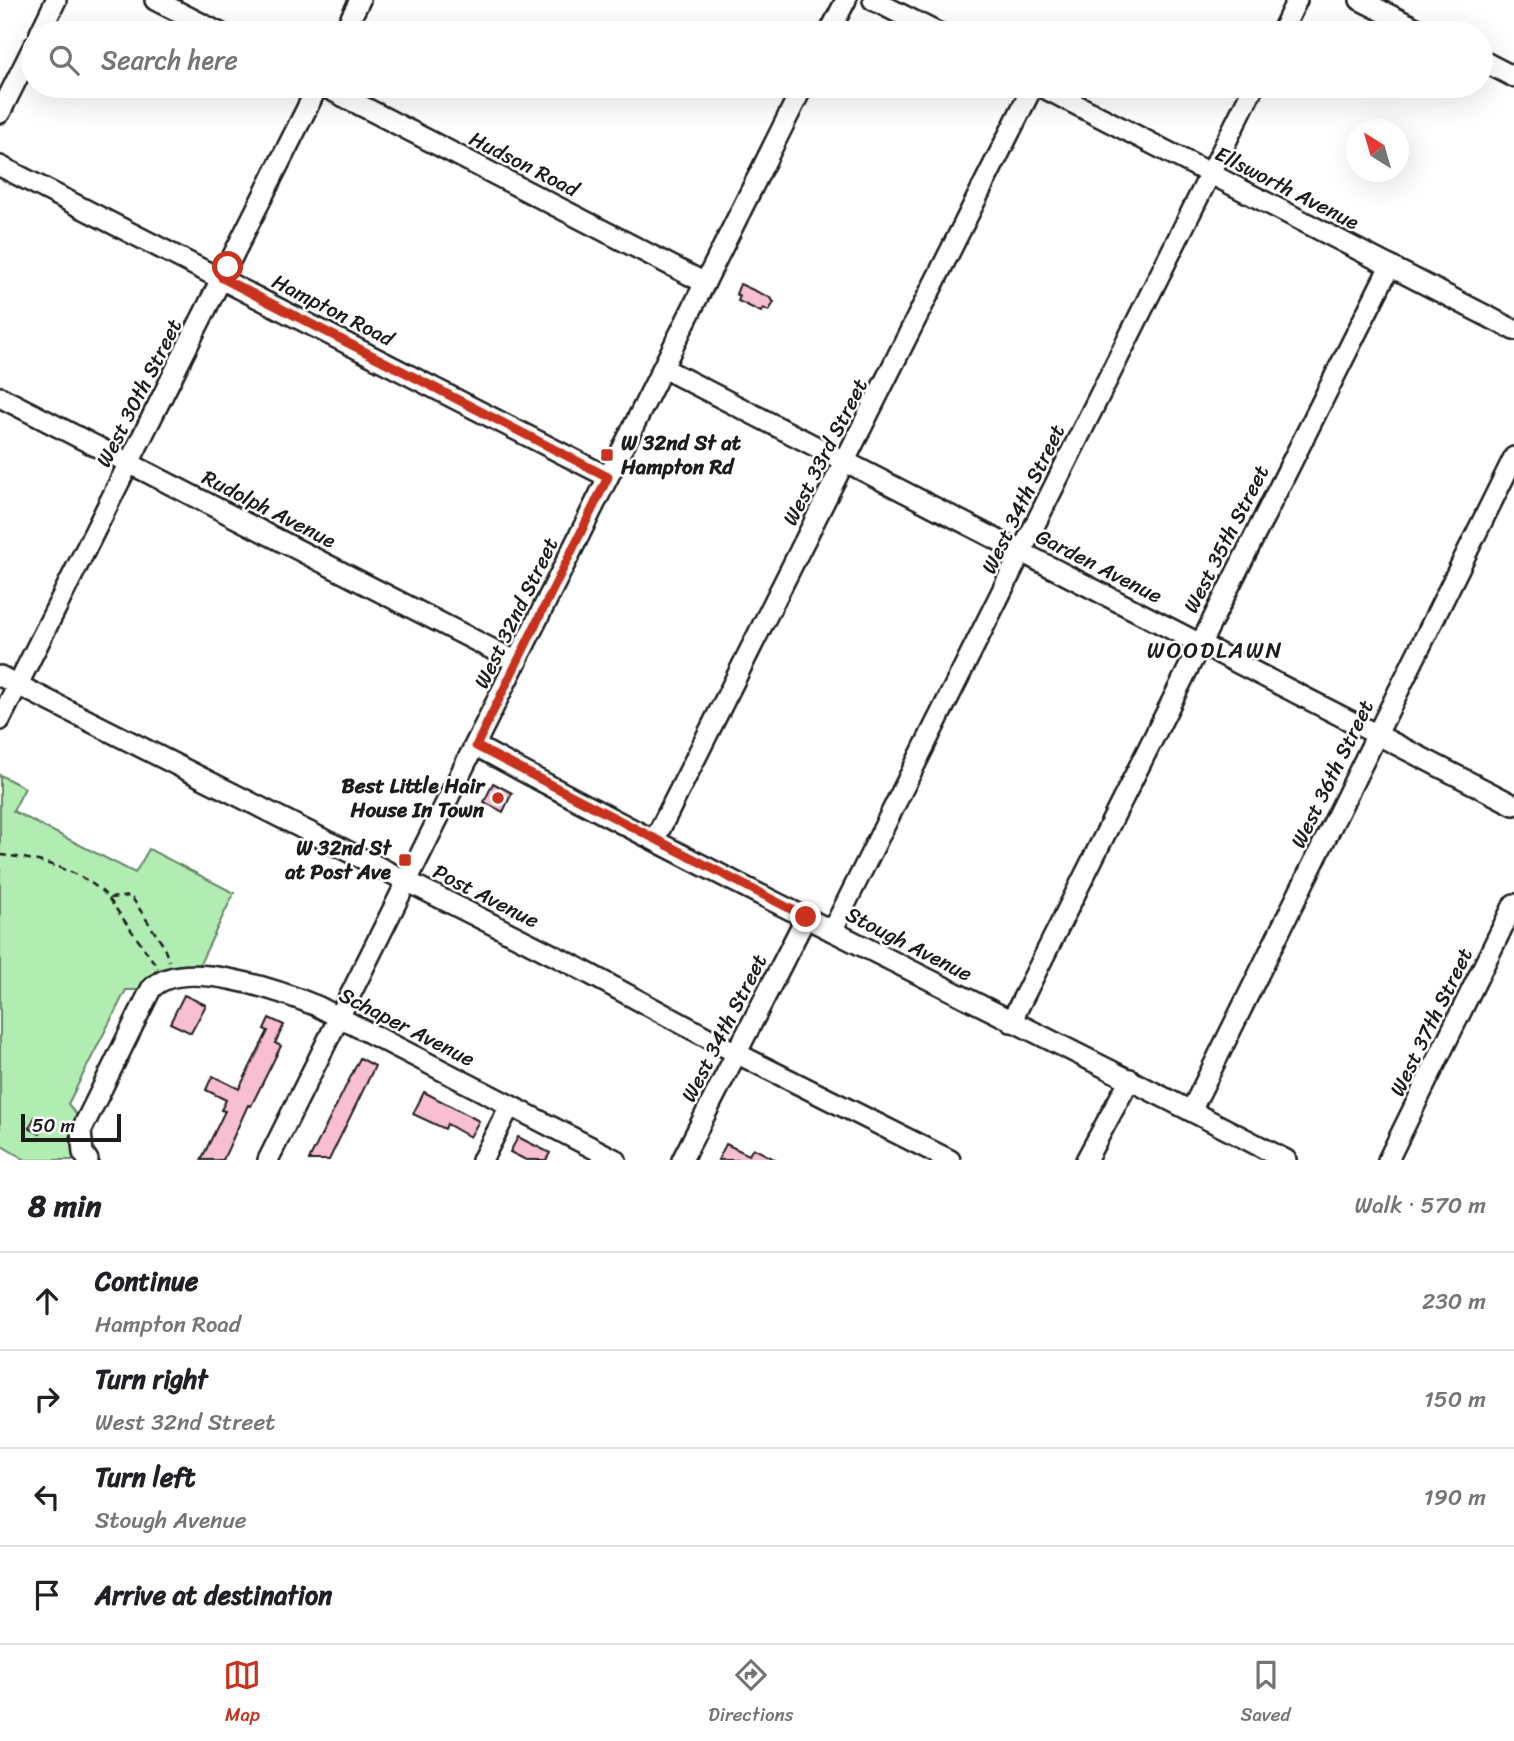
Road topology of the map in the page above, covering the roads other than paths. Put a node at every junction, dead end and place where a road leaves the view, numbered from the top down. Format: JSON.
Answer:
{"nodes":[{"id":1,"x":57,"y":0,"type":"edge"},
{"id":2,"x":155,"y":0,"type":"edge"},
{"id":3,"x":360,"y":0,"type":"edge"},
{"id":4,"x":846,"y":0,"type":"edge"},
{"id":5,"x":873,"y":0,"type":"edge"},
{"id":6,"x":1297,"y":0,"type":"edge"},
{"id":7,"x":1360,"y":0,"type":"edge"},
{"id":8,"x":46,"y":21,"type":"edge"},
{"id":9,"x":196,"y":21,"type":"edge"},
{"id":10,"x":349,"y":21,"type":"edge"},
{"id":11,"x":835,"y":21,"type":"edge"},
{"id":12,"x":914,"y":21,"type":"edge"},
{"id":13,"x":1287,"y":21,"type":"edge"},
{"id":14,"x":1402,"y":21,"type":"edge"},
{"id":15,"x":1493,"y":66,"type":"edge"},
{"id":16,"x":21,"y":71,"type":"edge"},
{"id":17,"x":1514,"y":77,"type":"edge"},
{"id":18,"x":314,"y":98,"type":"edge"},
{"id":19,"x":343,"y":98,"type":"edge"},
{"id":20,"x":797,"y":98,"type":"edge"},
{"id":21,"x":1027,"y":98,"type":"edge"},
{"id":22,"x":1063,"y":98,"type":"edge"},
{"id":23,"x":1248,"y":98,"type":"edge"},
{"id":24,"x":0,"y":113,"type":"edge"},
{"id":25,"x":0,"y":166,"type":"edge"},
{"id":26,"x":1209,"y":175,"type":"junction"},
{"id":27,"x":1390,"y":266,"type":"junction"},
{"id":28,"x":222,"y":278,"type":"junction"},
{"id":29,"x":705,"y":283,"type":"junction"},
{"id":30,"x":1514,"y":330,"type":"edge"},
{"id":31,"x":663,"y":368,"type":"junction"},
{"id":32,"x":0,"y":397,"type":"edge"},
{"id":33,"x":1514,"y":457,"type":"edge"},
{"id":34,"x":130,"y":463,"type":"junction"},
{"id":35,"x":845,"y":463,"type":"junction"},
{"id":36,"x":608,"y":477,"type":"junction"},
{"id":37,"x":1023,"y":552,"type":"junction"},
{"id":38,"x":1199,"y":643,"type":"junction"},
{"id":39,"x":517,"y":662,"type":"junction"},
{"id":40,"x":0,"y":676,"type":"edge"},
{"id":41,"x":19,"y":685,"type":"junction"},
{"id":42,"x":0,"y":720,"type":"edge"},
{"id":43,"x":1376,"y":736,"type":"junction"},
{"id":44,"x":476,"y":746,"type":"junction"},
{"id":45,"x":1514,"y":805,"type":"edge"},
{"id":46,"x":656,"y":839,"type":"junction"},
{"id":47,"x":409,"y":882,"type":"junction"},
{"id":48,"x":1514,"y":904,"type":"edge"},
{"id":49,"x":806,"y":917,"type":"junction"},
{"id":50,"x":832,"y":931,"type":"junction"},
{"id":51,"x":338,"y":1017,"type":"junction"},
{"id":52,"x":1011,"y":1022,"type":"junction"},
{"id":53,"x":736,"y":1053,"type":"junction"},
{"id":54,"x":1130,"y":1079,"type":"junction"},
{"id":55,"x":510,"y":1106,"type":"junction"},
{"id":56,"x":1191,"y":1111,"type":"junction"},
{"id":57,"x":84,"y":1152,"type":"edge"},
{"id":58,"x":268,"y":1160,"type":"edge"},
{"id":59,"x":482,"y":1160,"type":"edge"},
{"id":60,"x":616,"y":1160,"type":"edge"},
{"id":61,"x":682,"y":1160,"type":"edge"},
{"id":62,"x":950,"y":1160,"type":"edge"},
{"id":63,"x":1087,"y":1160,"type":"edge"},
{"id":64,"x":1286,"y":1160,"type":"edge"},
{"id":65,"x":1388,"y":1160,"type":"edge"}],
"edges":[{"from":1,"to":8,"type":"street"},
{"from":2,"to":9,"type":"street"},
{"from":3,"to":10,"type":"street"},
{"from":4,"to":11,"type":"street"},
{"from":5,"to":12,"type":"street"},
{"from":6,"to":13,"type":"street"},
{"from":7,"to":14,"type":"street"},
{"from":15,"to":17,"type":"street"},
{"from":16,"to":24,"type":"street"},
{"from":18,"to":28,"type":"street","name":"West 30th Street"},
{"from":19,"to":29,"type":"street","name":"Hudson Road"},
{"from":20,"to":29,"type":"street","name":"West 32nd Street"},
{"from":21,"to":35,"type":"street","name":"West 33rd Street"},
{"from":22,"to":26,"type":"street","name":"Ellsworth Avenue"},
{"from":23,"to":26,"type":"street","name":"West 34th Street"},
{"from":25,"to":28,"type":"street","name":"Hampton Road"},
{"from":26,"to":27,"type":"street","name":"Ellsworth Avenue"},
{"from":26,"to":37,"type":"street","name":"West 34th Street"},
{"from":27,"to":30,"type":"street","name":"Ellsworth Avenue"},
{"from":27,"to":38,"type":"street","name":"West 35th Street"},
{"from":28,"to":34,"type":"street","name":"West 30th Street"},
{"from":28,"to":36,"type":"street","name":"Hampton Road"},
{"from":29,"to":31,"type":"street","name":"West 32nd Street"},
{"from":31,"to":35,"type":"street","name":"Garden Avenue"},
{"from":31,"to":36,"type":"street","name":"West 32nd Street"},
{"from":32,"to":34,"type":"street","name":"Rudolph Avenue"},
{"from":33,"to":43,"type":"street","name":"West 36th Street"},
{"from":34,"to":39,"type":"street","name":"Rudolph Avenue"},
{"from":34,"to":41,"type":"street","name":"West 30th Street"},
{"from":35,"to":37,"type":"street","name":"Garden Avenue"},
{"from":35,"to":46,"type":"street","name":"West 33rd Street"},
{"from":36,"to":39,"type":"street","name":"West 32nd Street"},
{"from":37,"to":38,"type":"street","name":"Garden Avenue"},
{"from":37,"to":50,"type":"street","name":"West 34th Street"},
{"from":38,"to":43,"type":"street","name":"Garden Avenue"},
{"from":38,"to":52,"type":"street","name":"West 35th Street"},
{"from":39,"to":44,"type":"street","name":"West 32nd Street"},
{"from":40,"to":41,"type":"street","name":"Post Avenue"},
{"from":41,"to":42,"type":"street","name":"West 30th Street"},
{"from":41,"to":47,"type":"street","name":"Post Avenue"},
{"from":43,"to":45,"type":"street","name":"Garden Avenue"},
{"from":43,"to":56,"type":"street","name":"West 36th Street"},
{"from":44,"to":46,"type":"street","name":"Stough Avenue"},
{"from":44,"to":47,"type":"street","name":"West 32nd Street"},
{"from":46,"to":49,"type":"street","name":"Stough Avenue"},
{"from":47,"to":51,"type":"street","name":"West 32nd Street"},
{"from":47,"to":53,"type":"street","name":"Post Avenue"},
{"from":48,"to":65,"type":"street","name":"West 37th Street"},
{"from":49,"to":50,"type":"street","name":"Stough Avenue"},
{"from":49,"to":53,"type":"street","name":"West 34th Street"},
{"from":50,"to":52,"type":"street","name":"Stough Avenue"},
{"from":51,"to":55,"type":"street","name":"Schaper Avenue"},
{"from":51,"to":57,"type":"street","name":"Schaper Avenue"},
{"from":51,"to":58,"type":"street","name":"West 32nd Street"},
{"from":52,"to":54,"type":"street","name":"Stough Avenue"},
{"from":53,"to":61,"type":"street","name":"West 34th Street"},
{"from":53,"to":62,"type":"street","name":"Post Avenue"},
{"from":54,"to":56,"type":"street","name":"Stough Avenue"},
{"from":54,"to":63,"type":"street"},
{"from":55,"to":59,"type":"street"},
{"from":55,"to":60,"type":"street","name":"Schaper Avenue"},
{"from":56,"to":64,"type":"street","name":"Stough Avenue"}]}
